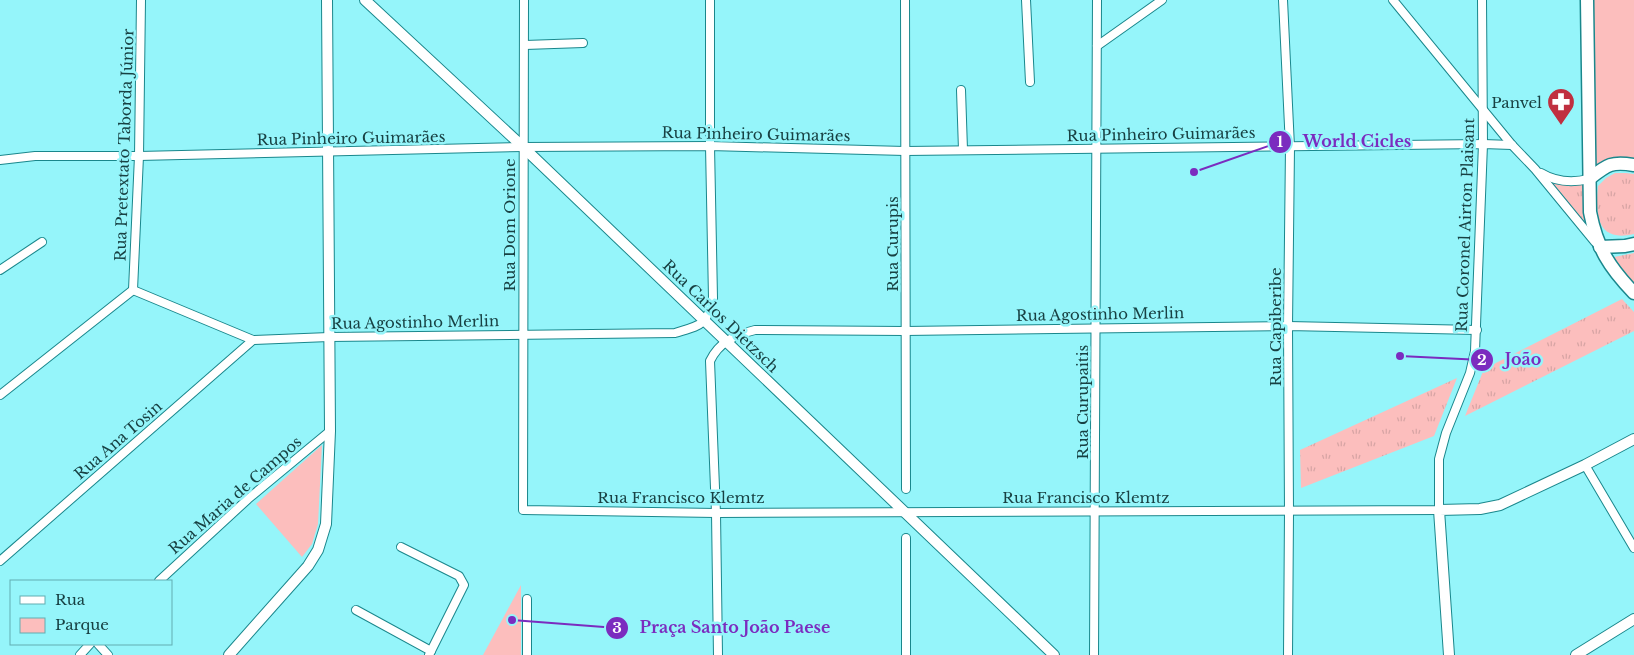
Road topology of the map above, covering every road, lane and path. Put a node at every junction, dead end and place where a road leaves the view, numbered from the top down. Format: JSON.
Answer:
{"nodes":[{"id":1,"x":141,"y":0,"type":"edge"},
{"id":2,"x":328,"y":0,"type":"edge"},
{"id":3,"x":366,"y":0,"type":"edge"},
{"id":4,"x":524,"y":0,"type":"edge"},
{"id":5,"x":710,"y":0,"type":"edge"},
{"id":6,"x":905,"y":0,"type":"edge"},
{"id":7,"x":1026,"y":0,"type":"edge"},
{"id":8,"x":1097,"y":0,"type":"edge"},
{"id":9,"x":1162,"y":0,"type":"edge"},
{"id":10,"x":1283,"y":0,"type":"edge"},
{"id":11,"x":1394,"y":0,"type":"edge"},
{"id":12,"x":1482,"y":0,"type":"edge"},
{"id":13,"x":1587,"y":0,"type":"edge"},
{"id":14,"x":583,"y":43,"type":"dead end"},
{"id":15,"x":525,"y":44,"type":"junction"},
{"id":16,"x":1097,"y":46,"type":"junction"},
{"id":17,"x":1030,"y":82,"type":"dead end"},
{"id":18,"x":961,"y":90,"type":"dead end"},
{"id":19,"x":1483,"y":109,"type":"junction"},
{"id":20,"x":1483,"y":144,"type":"junction"},
{"id":21,"x":1512,"y":145,"type":"junction"},
{"id":22,"x":710,"y":146,"type":"junction"},
{"id":23,"x":523,"y":147,"type":"junction"},
{"id":24,"x":1290,"y":147,"type":"junction"},
{"id":25,"x":1097,"y":149,"type":"junction"},
{"id":26,"x":963,"y":150,"type":"junction"},
{"id":27,"x":905,"y":151,"type":"junction"},
{"id":28,"x":328,"y":152,"type":"junction"},
{"id":29,"x":139,"y":156,"type":"junction"},
{"id":30,"x":0,"y":160,"type":"edge"},
{"id":31,"x":1634,"y":165,"type":"edge"},
{"id":32,"x":1535,"y":169,"type":"junction"},
{"id":33,"x":1589,"y":179,"type":"junction"},
{"id":34,"x":42,"y":242,"type":"dead end"},
{"id":35,"x":1634,"y":244,"type":"edge"},
{"id":36,"x":1600,"y":247,"type":"junction"},
{"id":37,"x":0,"y":270,"type":"edge"},
{"id":38,"x":133,"y":290,"type":"junction"},
{"id":39,"x":1634,"y":293,"type":"edge"},
{"id":40,"x":705,"y":321,"type":"junction"},
{"id":41,"x":1288,"y":326,"type":"junction"},
{"id":42,"x":1096,"y":328,"type":"junction"},
{"id":43,"x":1477,"y":330,"type":"junction"},
{"id":44,"x":906,"y":331,"type":"junction"},
{"id":45,"x":523,"y":334,"type":"junction"},
{"id":46,"x":329,"y":337,"type":"junction"},
{"id":47,"x":253,"y":340,"type":"junction"},
{"id":48,"x":726,"y":341,"type":"junction"},
{"id":49,"x":0,"y":395,"type":"edge"},
{"id":50,"x":330,"y":430,"type":"junction"},
{"id":51,"x":1634,"y":440,"type":"edge"},
{"id":52,"x":1586,"y":465,"type":"junction"},
{"id":53,"x":906,"y":489,"type":"dead end"},
{"id":54,"x":522,"y":510,"type":"joint"},
{"id":55,"x":1439,"y":510,"type":"junction"},
{"id":56,"x":716,"y":512,"type":"junction"},
{"id":57,"x":904,"y":512,"type":"junction"},
{"id":58,"x":1096,"y":512,"type":"junction"},
{"id":59,"x":1289,"y":512,"type":"junction"},
{"id":60,"x":906,"y":538,"type":"dead end"},
{"id":61,"x":401,"y":547,"type":"dead end"},
{"id":62,"x":1634,"y":548,"type":"edge"},
{"id":63,"x":0,"y":561,"type":"edge"},
{"id":64,"x":160,"y":580,"type":"edge"},
{"id":65,"x":527,"y":599,"type":"dead end"},
{"id":66,"x":356,"y":610,"type":"dead end"},
{"id":67,"x":1634,"y":619,"type":"edge"},
{"id":68,"x":89,"y":645,"type":"edge"},
{"id":69,"x":99,"y":645,"type":"edge"},
{"id":70,"x":430,"y":653,"type":"edge"},
{"id":71,"x":80,"y":655,"type":"edge"},
{"id":72,"x":108,"y":655,"type":"edge"},
{"id":73,"x":229,"y":655,"type":"edge"},
{"id":74,"x":527,"y":655,"type":"edge"},
{"id":75,"x":718,"y":655,"type":"edge"},
{"id":76,"x":906,"y":655,"type":"edge"},
{"id":77,"x":1054,"y":655,"type":"edge"},
{"id":78,"x":1094,"y":655,"type":"edge"},
{"id":79,"x":1288,"y":655,"type":"edge"},
{"id":80,"x":1449,"y":655,"type":"edge"},
{"id":81,"x":1576,"y":655,"type":"edge"}],
"edges":[{"from":1,"to":29,"type":"street","name":"Rua Pretextato Taborda Júnior"},
{"from":2,"to":28,"type":"street"},
{"from":3,"to":23,"type":"street","name":"Rua Carlos Dietzsch"},
{"from":4,"to":15,"type":"street","name":"Rua Dom Orione"},
{"from":5,"to":22,"type":"street"},
{"from":6,"to":27,"type":"street","name":"Rua Curupis"},
{"from":7,"to":17,"type":"street"},
{"from":8,"to":16,"type":"street","name":"Rua Curupaitis"},
{"from":9,"to":16,"type":"street"},
{"from":10,"to":24,"type":"street","name":"Rua Capiberibe"},
{"from":11,"to":19,"type":"street"},
{"from":12,"to":19,"type":"street","name":"Rua Coronel Airton Plaisant"},
{"from":13,"to":33,"type":"main road"},
{"from":14,"to":15,"type":"street"},
{"from":15,"to":23,"type":"street","name":"Rua Dom Orione"},
{"from":16,"to":25,"type":"street","name":"Rua Curupaitis"},
{"from":18,"to":26,"type":"street"},
{"from":19,"to":20,"type":"street","name":"Rua Coronel Airton Plaisant"},
{"from":19,"to":21,"type":"street"},
{"from":20,"to":21,"type":"street","name":"Rua Pinheiro Guimarães"},
{"from":20,"to":24,"type":"street","name":"Rua Pinheiro Guimarães"},
{"from":20,"to":43,"type":"street","name":"Rua Coronel Airton Plaisant"},
{"from":21,"to":32,"type":"street"},
{"from":22,"to":23,"type":"street","name":"Rua Pinheiro Guimarães"},
{"from":22,"to":27,"type":"street","name":"Rua Pinheiro Guimarães"},
{"from":22,"to":40,"type":"street"},
{"from":23,"to":28,"type":"street","name":"Rua Pinheiro Guimarães"},
{"from":23,"to":40,"type":"street","name":"Rua Carlos Dietzsch"},
{"from":23,"to":45,"type":"street","name":"Rua Dom Orione"},
{"from":24,"to":25,"type":"street","name":"Rua Pinheiro Guimarães"},
{"from":24,"to":41,"type":"street","name":"Rua Capiberibe"},
{"from":25,"to":26,"type":"street","name":"Rua Pinheiro Guimarães"},
{"from":25,"to":42,"type":"street","name":"Rua Curupaitis"},
{"from":26,"to":27,"type":"street","name":"Rua Pinheiro Guimarães"},
{"from":27,"to":44,"type":"street","name":"Rua Curupis"},
{"from":28,"to":29,"type":"street","name":"Rua Pinheiro Guimarães"},
{"from":28,"to":46,"type":"street"},
{"from":29,"to":30,"type":"street","name":"Rua Pinheiro Guimarães"},
{"from":29,"to":38,"type":"street","name":"Rua Pretextato Taborda Júnior"},
{"from":31,"to":33,"type":"main road"},
{"from":32,"to":33,"type":"street"},
{"from":32,"to":36,"type":"street"},
{"from":33,"to":36,"type":"main road"},
{"from":34,"to":37,"type":"street"},
{"from":35,"to":36,"type":"main road"},
{"from":36,"to":39,"type":"main road"},
{"from":38,"to":47,"type":"street","name":"Rua Agostinho Merlin"},
{"from":38,"to":49,"type":"street"},
{"from":40,"to":45,"type":"street","name":"Rua Agostinho Merlin"},
{"from":40,"to":48,"type":"street","name":"Rua Carlos Dietzsch"},
{"from":41,"to":42,"type":"street","name":"Rua Agostinho Merlin"},
{"from":41,"to":43,"type":"street","name":"Rua Agostinho Merlin"},
{"from":41,"to":59,"type":"street","name":"Rua Capiberibe"},
{"from":42,"to":44,"type":"street","name":"Rua Agostinho Merlin"},
{"from":42,"to":58,"type":"street","name":"Rua Curupaitis"},
{"from":43,"to":55,"type":"street","name":"Rua Coronel Airton Plaisant"},
{"from":44,"to":48,"type":"street","name":"Rua Agostinho Merlin"},
{"from":44,"to":53,"type":"street","name":"Rua Curupis"},
{"from":45,"to":46,"type":"street","name":"Rua Agostinho Merlin"},
{"from":45,"to":54,"type":"street","name":"Rua Dom Orione"},
{"from":46,"to":47,"type":"street","name":"Rua Agostinho Merlin"},
{"from":46,"to":50,"type":"street"},
{"from":47,"to":63,"type":"street","name":"Rua Ana Tosin"},
{"from":48,"to":56,"type":"street"},
{"from":48,"to":57,"type":"street","name":"Rua Carlos Dietzsch"},
{"from":50,"to":64,"type":"street","name":"Rua Maria de Campos"},
{"from":50,"to":73,"type":"street"},
{"from":51,"to":52,"type":"street","name":"Rua Francisco Klemtz"},
{"from":52,"to":55,"type":"street","name":"Rua Francisco Klemtz"},
{"from":52,"to":62,"type":"street"},
{"from":54,"to":56,"type":"street","name":"Rua Francisco Klemtz"},
{"from":55,"to":59,"type":"street","name":"Rua Francisco Klemtz"},
{"from":55,"to":80,"type":"street","name":"Rua Coronel Airton Plaisant"},
{"from":56,"to":57,"type":"street","name":"Rua Francisco Klemtz"},
{"from":56,"to":75,"type":"street"},
{"from":57,"to":58,"type":"street","name":"Rua Francisco Klemtz"},
{"from":57,"to":77,"type":"street","name":"Rua Carlos Dietzsch"},
{"from":58,"to":59,"type":"street","name":"Rua Francisco Klemtz"},
{"from":58,"to":78,"type":"street","name":"Rua Curupaitis"},
{"from":59,"to":79,"type":"street","name":"Rua Capiberibe"},
{"from":60,"to":76,"type":"street"},
{"from":61,"to":70,"type":"street"},
{"from":65,"to":74,"type":"street"},
{"from":66,"to":70,"type":"street"},
{"from":67,"to":81,"type":"street"},
{"from":68,"to":71,"type":"street"},
{"from":69,"to":72,"type":"street"}]}
